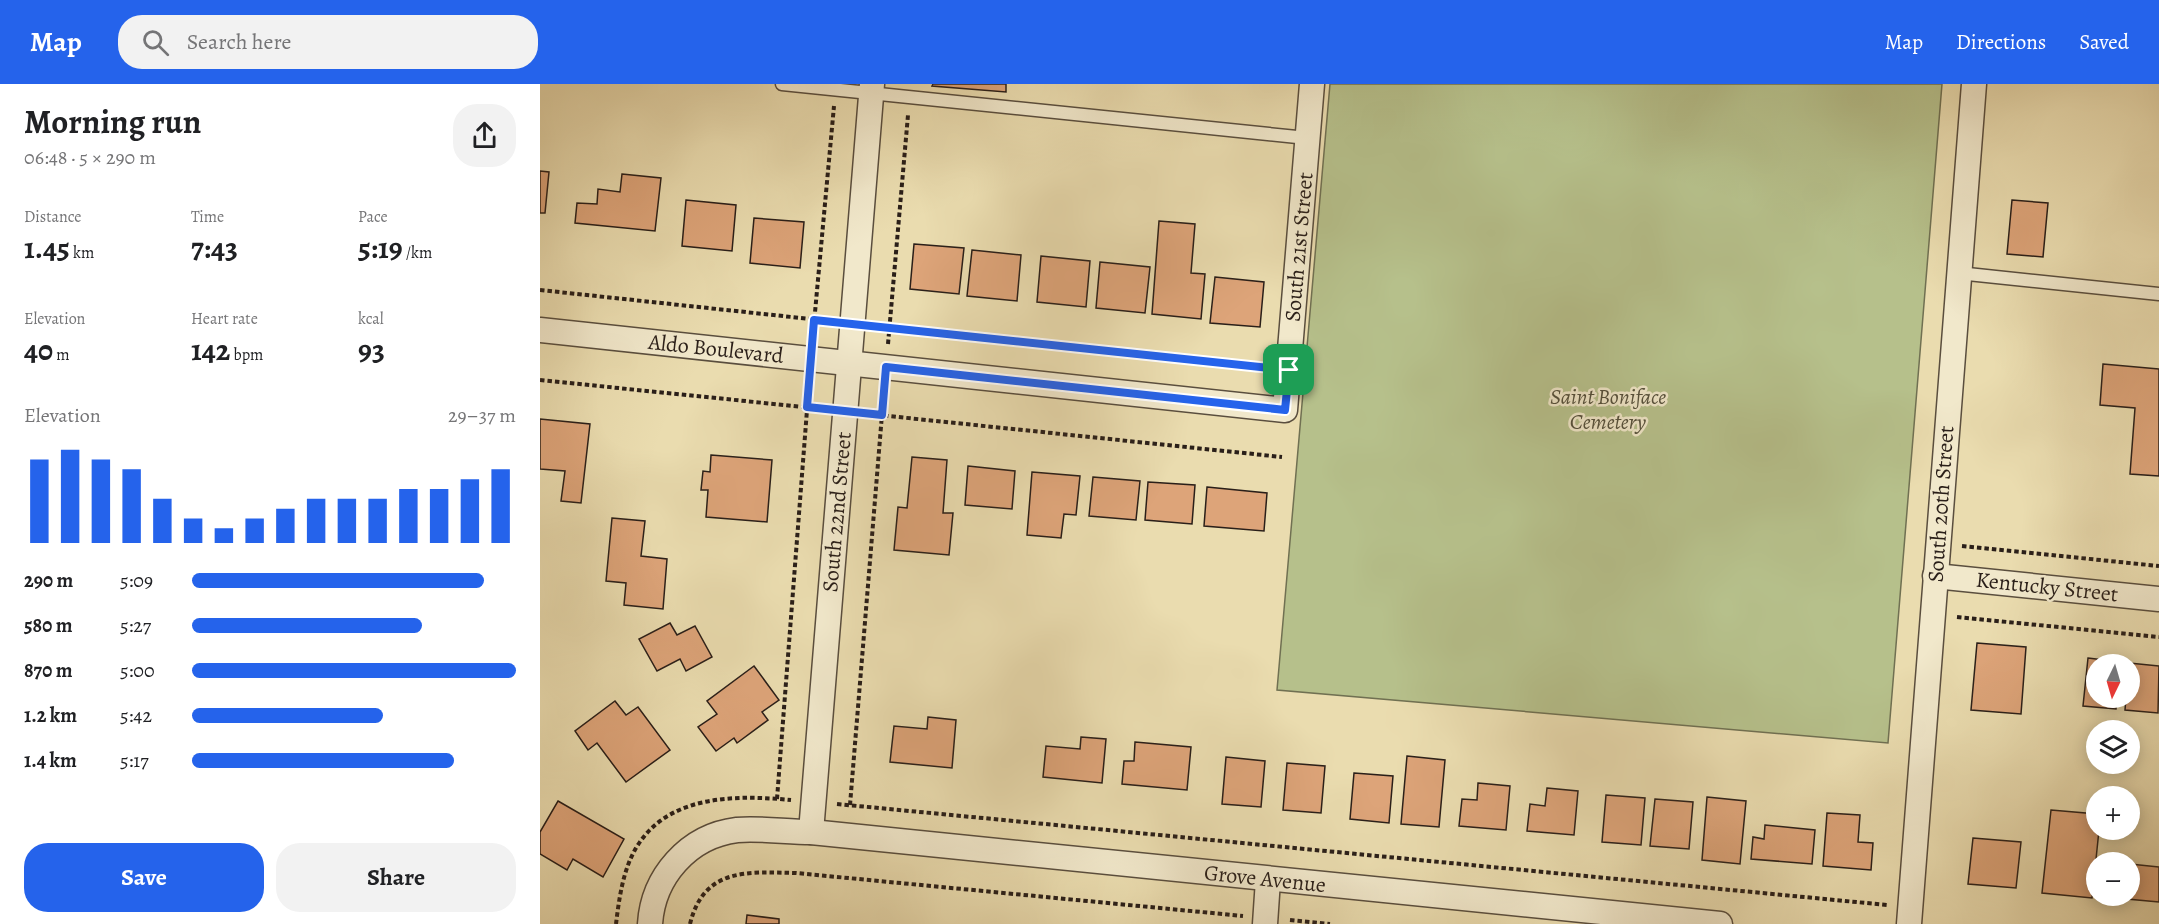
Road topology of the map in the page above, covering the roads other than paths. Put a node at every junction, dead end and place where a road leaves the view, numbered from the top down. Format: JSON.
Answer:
{"nodes":[{"id":1,"x":782,"y":84,"type":"edge"},
{"id":2,"x":1312,"y":84,"type":"edge"},
{"id":3,"x":1974,"y":84,"type":"edge"},
{"id":4,"x":871,"y":88,"type":"edge"},
{"id":5,"x":1307,"y":138,"type":"junction"},
{"id":6,"x":1958,"y":273,"type":"junction"},
{"id":7,"x":2159,"y":294,"type":"edge"},
{"id":8,"x":540,"y":330,"type":"edge"},
{"id":9,"x":850,"y":363,"type":"junction"},
{"id":10,"x":1285,"y":410,"type":"joint"},
{"id":11,"x":1935,"y":576,"type":"junction"},
{"id":12,"x":2159,"y":599,"type":"edge"},
{"id":13,"x":811,"y":832,"type":"junction"},
{"id":14,"x":1268,"y":880,"type":"junction"},
{"id":15,"x":1265,"y":921,"type":"edge"},
{"id":16,"x":650,"y":924,"type":"edge"},
{"id":17,"x":1720,"y":924,"type":"edge"},
{"id":18,"x":1909,"y":924,"type":"edge"}],
"edges":[{"from":1,"to":4,"type":"lane"},
{"from":2,"to":5,"type":"street","name":"South 21st Street"},
{"from":3,"to":6,"type":"street","name":"South 20th Street"},
{"from":4,"to":5,"type":"lane"},
{"from":4,"to":9,"type":"street","name":"South 22nd Street"},
{"from":5,"to":10,"type":"street","name":"South 21st Street"},
{"from":6,"to":7,"type":"lane"},
{"from":6,"to":11,"type":"street","name":"South 20th Street"},
{"from":8,"to":9,"type":"street","name":"Aldo Boulevard"},
{"from":9,"to":10,"type":"street","name":"Aldo Boulevard"},
{"from":9,"to":13,"type":"street","name":"South 22nd Street"},
{"from":11,"to":12,"type":"street","name":"Kentucky Street"},
{"from":11,"to":18,"type":"street","name":"South 20th Street"},
{"from":13,"to":14,"type":"street","name":"Grove Avenue"},
{"from":13,"to":16,"type":"street","name":"Grove Avenue"},
{"from":14,"to":15,"type":"street"},
{"from":14,"to":17,"type":"street","name":"Grove Avenue"}]}
